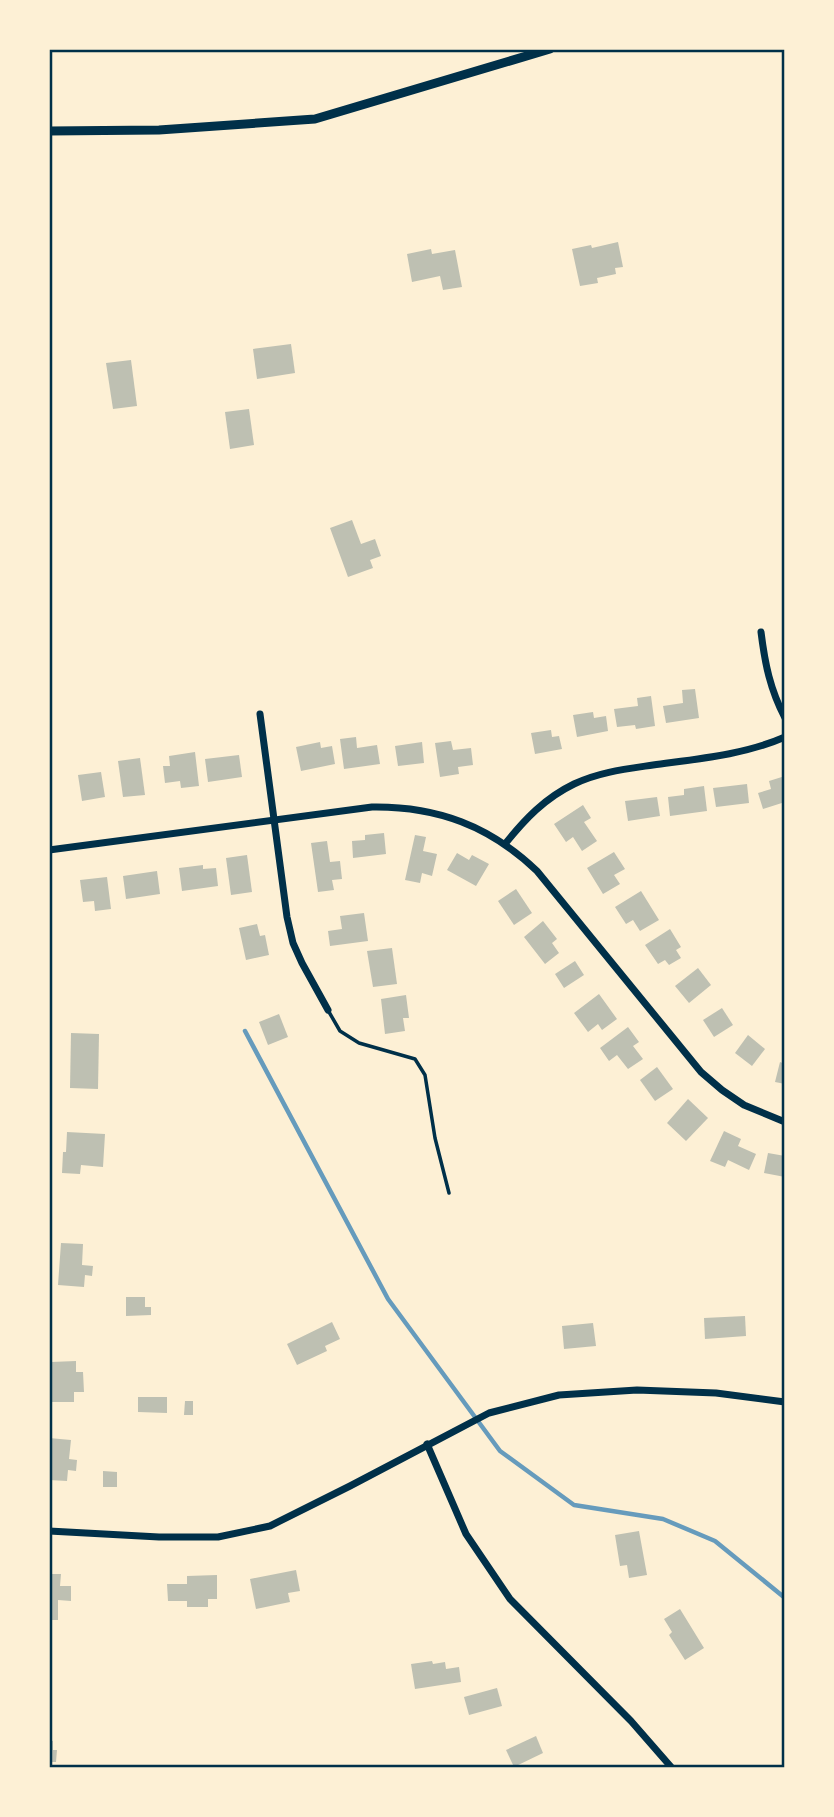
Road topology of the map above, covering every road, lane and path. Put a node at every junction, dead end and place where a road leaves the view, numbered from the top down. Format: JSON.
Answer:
{"nodes":[{"id":1,"x":550,"y":49,"type":"edge"},
{"id":2,"x":49,"y":131,"type":"edge"},
{"id":3,"x":761,"y":632,"type":"dead end"},
{"id":4,"x":260,"y":715,"type":"dead end"},
{"id":5,"x":785,"y":718,"type":"edge"},
{"id":6,"x":785,"y":737,"type":"edge"},
{"id":7,"x":274,"y":820,"type":"junction"},
{"id":8,"x":505,"y":844,"type":"junction"},
{"id":9,"x":49,"y":850,"type":"edge"},
{"id":10,"x":328,"y":1010,"type":"joint"},
{"id":11,"x":785,"y":1122,"type":"edge"},
{"id":12,"x":449,"y":1193,"type":"dead end"},
{"id":13,"x":785,"y":1402,"type":"edge"},
{"id":14,"x":427,"y":1444,"type":"junction"},
{"id":15,"x":49,"y":1531,"type":"edge"},
{"id":16,"x":672,"y":1768,"type":"edge"}],
"edges":[{"from":1,"to":2,"type":"street"},
{"from":3,"to":5,"type":"street"},
{"from":4,"to":7,"type":"street"},
{"from":6,"to":8,"type":"street"},
{"from":7,"to":8,"type":"street"},
{"from":7,"to":9,"type":"street"},
{"from":7,"to":10,"type":"street"},
{"from":8,"to":11,"type":"street"},
{"from":10,"to":12,"type":"lane"},
{"from":13,"to":14,"type":"street"},
{"from":14,"to":15,"type":"street"},
{"from":14,"to":16,"type":"street"}]}
